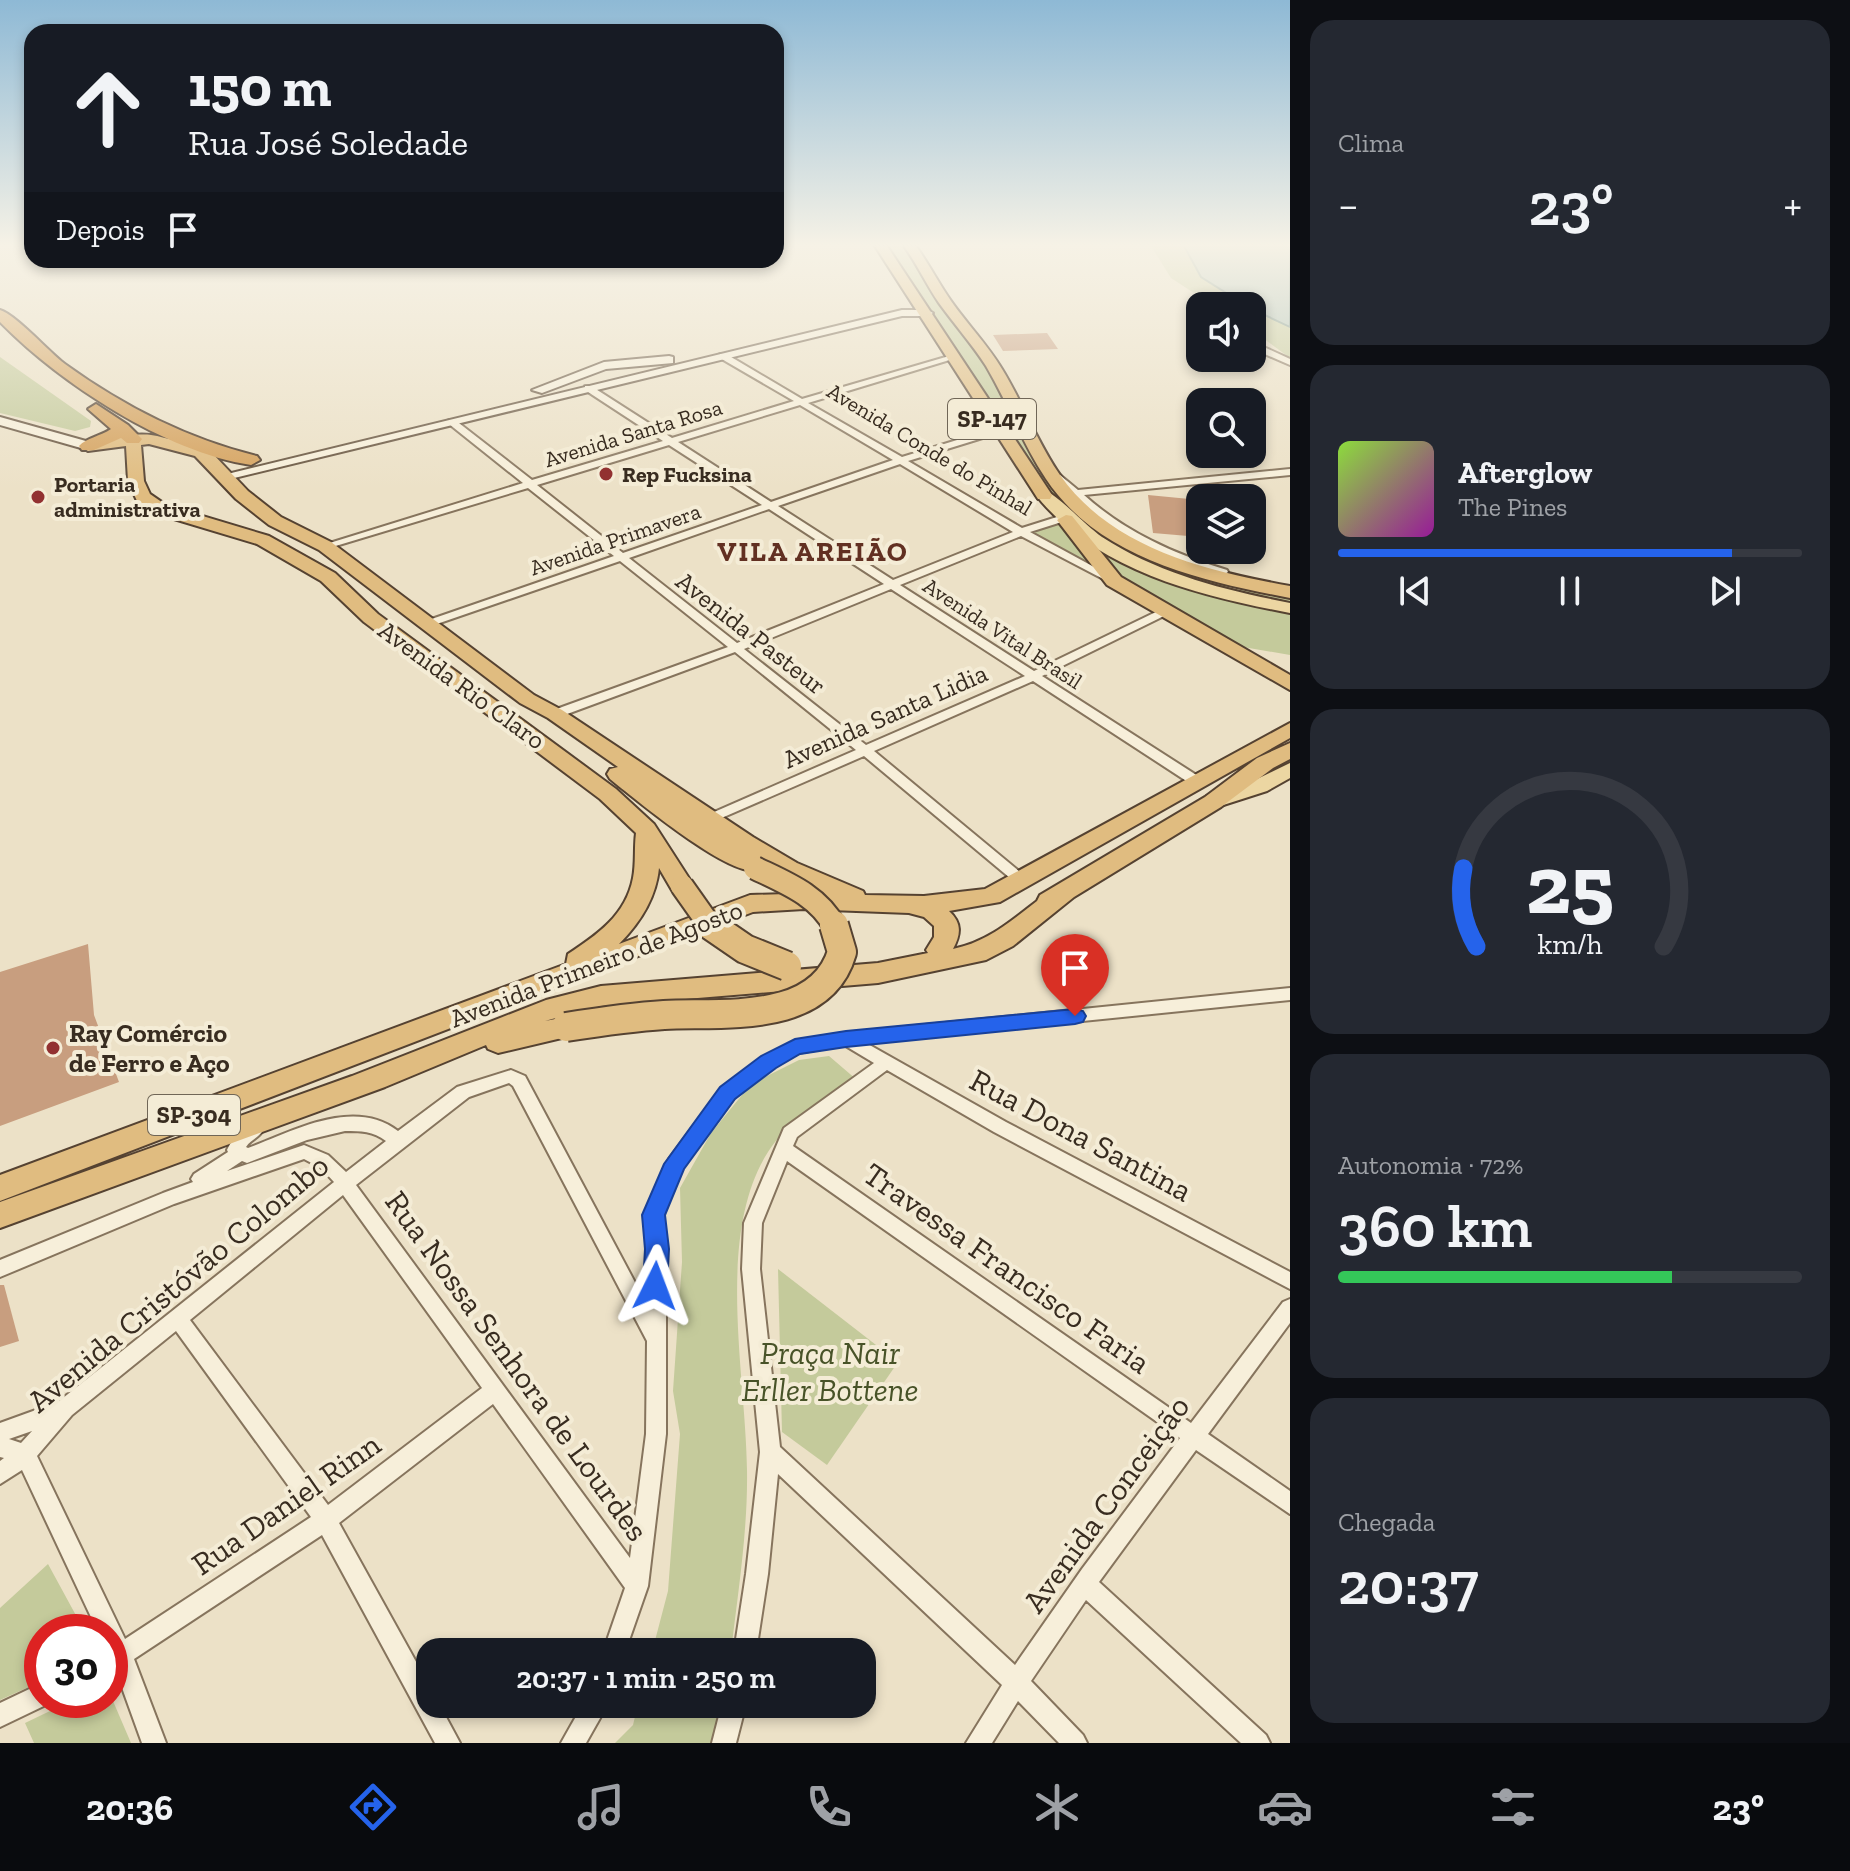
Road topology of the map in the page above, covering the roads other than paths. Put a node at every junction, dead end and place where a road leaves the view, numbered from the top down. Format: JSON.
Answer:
{"nodes":[{"id":1,"x":13,"y":327,"type":"edge"},
{"id":2,"x":829,"y":327,"type":"edge"},
{"id":3,"x":835,"y":327,"type":"edge"},
{"id":4,"x":935,"y":327,"type":"edge"},
{"id":5,"x":965,"y":327,"type":"edge"},
{"id":6,"x":804,"y":334,"type":"junction"},
{"id":7,"x":2,"y":340,"type":"edge"},
{"id":8,"x":944,"y":341,"type":"junction"},
{"id":9,"x":1266,"y":351,"type":"edge"},
{"id":10,"x":723,"y":356,"type":"junction"},
{"id":11,"x":953,"y":356,"type":"junction"},
{"id":12,"x":1290,"y":362,"type":"edge"},
{"id":13,"x":991,"y":363,"type":"junction"},
{"id":14,"x":615,"y":365,"type":"junction"},
{"id":15,"x":668,"y":365,"type":"junction"},
{"id":16,"x":626,"y":380,"type":"junction"},
{"id":17,"x":588,"y":388,"type":"junction"},
{"id":18,"x":980,"y":399,"type":"junction"},
{"id":19,"x":801,"y":401,"type":"junction"},
{"id":20,"x":1019,"y":414,"type":"junction"},
{"id":21,"x":454,"y":416,"type":"junction"},
{"id":22,"x":0,"y":421,"type":"edge"},
{"id":23,"x":999,"y":430,"type":"junction"},
{"id":24,"x":182,"y":438,"type":"junction"},
{"id":25,"x":671,"y":440,"type":"junction"},
{"id":26,"x":88,"y":446,"type":"junction"},
{"id":27,"x":131,"y":446,"type":"junction"},
{"id":28,"x":207,"y":457,"type":"junction"},
{"id":29,"x":251,"y":460,"type":"junction"},
{"id":30,"x":900,"y":461,"type":"junction"},
{"id":31,"x":1290,"y":472,"type":"edge"},
{"id":32,"x":226,"y":476,"type":"junction"},
{"id":33,"x":528,"y":485,"type":"junction"},
{"id":34,"x":1071,"y":494,"type":"junction"},
{"id":35,"x":1044,"y":495,"type":"joint"},
{"id":36,"x":771,"y":505,"type":"junction"},
{"id":37,"x":268,"y":515,"type":"junction"},
{"id":38,"x":1065,"y":519,"type":"junction"},
{"id":39,"x":229,"y":529,"type":"junction"},
{"id":40,"x":1021,"y":532,"type":"junction"},
{"id":41,"x":325,"y":546,"type":"junction"},
{"id":42,"x":621,"y":559,"type":"junction"},
{"id":43,"x":1114,"y":581,"type":"junction"},
{"id":44,"x":891,"y":584,"type":"junction"},
{"id":45,"x":1290,"y":592,"type":"edge"},
{"id":46,"x":1290,"y":608,"type":"edge"},
{"id":47,"x":1164,"y":612,"type":"junction"},
{"id":48,"x":427,"y":624,"type":"junction"},
{"id":49,"x":736,"y":648,"type":"junction"},
{"id":50,"x":1032,"y":677,"type":"junction"},
{"id":51,"x":1290,"y":684,"type":"edge"},
{"id":52,"x":527,"y":699,"type":"junction"},
{"id":53,"x":555,"y":714,"type":"junction"},
{"id":54,"x":1290,"y":729,"type":"edge"},
{"id":55,"x":1290,"y":750,"type":"edge"},
{"id":56,"x":867,"y":752,"type":"junction"},
{"id":57,"x":1290,"y":769,"type":"edge"},
{"id":58,"x":1196,"y":781,"type":"junction"},
{"id":59,"x":1213,"y":802,"type":"junction"},
{"id":60,"x":710,"y":819,"type":"junction"},
{"id":61,"x":646,"y":829,"type":"junction"},
{"id":62,"x":1021,"y":880,"type":"junction"},
{"id":63,"x":1064,"y":893,"type":"junction"},
{"id":64,"x":871,"y":904,"type":"junction"},
{"id":65,"x":915,"y":906,"type":"junction"},
{"id":66,"x":939,"y":950,"type":"junction"},
{"id":67,"x":787,"y":966,"type":"joint"},
{"id":68,"x":538,"y":986,"type":"junction"},
{"id":69,"x":1290,"y":994,"type":"edge"},
{"id":70,"x":846,"y":1039,"type":"junction"},
{"id":71,"x":887,"y":1062,"type":"junction"},
{"id":72,"x":362,"y":1083,"type":"junction"},
{"id":73,"x":306,"y":1103,"type":"junction"},
{"id":74,"x":330,"y":1127,"type":"junction"},
{"id":75,"x":398,"y":1141,"type":"junction"},
{"id":76,"x":784,"y":1149,"type":"junction"},
{"id":77,"x":241,"y":1153,"type":"junction"},
{"id":78,"x":319,"y":1156,"type":"junction"},
{"id":79,"x":344,"y":1183,"type":"junction"},
{"id":80,"x":0,"y":1188,"type":"edge"},
{"id":81,"x":169,"y":1198,"type":"junction"},
{"id":82,"x":0,"y":1215,"type":"edge"},
{"id":83,"x":0,"y":1269,"type":"edge"},
{"id":84,"x":1290,"y":1281,"type":"edge"},
{"id":85,"x":1290,"y":1308,"type":"edge"},
{"id":86,"x":178,"y":1319,"type":"junction"},
{"id":87,"x":656,"y":1338,"type":"junction"},
{"id":88,"x":495,"y":1390,"type":"junction"},
{"id":89,"x":65,"y":1408,"type":"junction"},
{"id":90,"x":0,"y":1433,"type":"edge"},
{"id":91,"x":1197,"y":1436,"type":"junction"},
{"id":92,"x":0,"y":1447,"type":"edge"},
{"id":93,"x":770,"y":1452,"type":"junction"},
{"id":94,"x":25,"y":1454,"type":"junction"},
{"id":95,"x":0,"y":1474,"type":"edge"},
{"id":96,"x":1290,"y":1504,"type":"edge"},
{"id":97,"x":326,"y":1520,"type":"junction"},
{"id":98,"x":1085,"y":1584,"type":"junction"},
{"id":99,"x":637,"y":1586,"type":"junction"},
{"id":100,"x":96,"y":1614,"type":"edge"},
{"id":101,"x":619,"y":1638,"type":"edge"},
{"id":102,"x":747,"y":1638,"type":"edge"},
{"id":103,"x":128,"y":1652,"type":"edge"},
{"id":104,"x":1016,"y":1682,"type":"junction"},
{"id":105,"x":128,"y":1686,"type":"edge"},
{"id":106,"x":24,"y":1704,"type":"edge"},
{"id":107,"x":0,"y":1715,"type":"edge"},
{"id":108,"x":588,"y":1718,"type":"edge"},
{"id":109,"x":730,"y":1718,"type":"edge"},
{"id":110,"x":154,"y":1743,"type":"edge"},
{"id":111,"x":448,"y":1743,"type":"edge"},
{"id":112,"x":573,"y":1743,"type":"edge"},
{"id":113,"x":724,"y":1743,"type":"edge"},
{"id":114,"x":978,"y":1743,"type":"edge"},
{"id":115,"x":1075,"y":1743,"type":"edge"},
{"id":116,"x":1258,"y":1743,"type":"edge"}],
"edges":[{"from":1,"to":24,"type":"highway"},
{"from":2,"to":6,"type":"main road"},
{"from":3,"to":6,"type":"main road"},
{"from":4,"to":8,"type":"highway","number":"SP-147"},
{"from":5,"to":13,"type":"highway","number":"SP-147"},
{"from":6,"to":10,"type":"main road"},
{"from":6,"to":15,"type":"main road"},
{"from":7,"to":27,"type":"highway"},
{"from":8,"to":11,"type":"highway","number":"SP-147"},
{"from":8,"to":13,"type":"highway"},
{"from":9,"to":12,"type":"street"},
{"from":10,"to":15,"type":"main road"},
{"from":10,"to":19,"type":"street","name":"Avenida Conde do Pinhal"},
{"from":11,"to":18,"type":"highway","number":"SP-147"},
{"from":11,"to":19,"type":"street","name":"Avenida Santa Rosa"},
{"from":13,"to":20,"type":"highway","number":"SP-147"},
{"from":14,"to":15,"type":"main road"},
{"from":14,"to":16,"type":"main road"},
{"from":14,"to":21,"type":"main road"},
{"from":15,"to":16,"type":"main road"},
{"from":16,"to":17,"type":"main road"},
{"from":17,"to":21,"type":"main road"},
{"from":17,"to":25,"type":"street","name":"Avenida Vital Brasil"},
{"from":18,"to":20,"type":"highway"},
{"from":18,"to":23,"type":"highway","number":"SP-147"},
{"from":19,"to":25,"type":"street","name":"Avenida Santa Rosa"},
{"from":19,"to":30,"type":"street","name":"Avenida Conde do Pinhal"},
{"from":20,"to":34,"type":"highway","number":"SP-147"},
{"from":21,"to":29,"type":"main road"},
{"from":21,"to":32,"type":"main road"},
{"from":21,"to":33,"type":"street","name":"Avenida Pasteur"},
{"from":22,"to":26,"type":"main road"},
{"from":23,"to":30,"type":"street","name":"Avenida Primavera"},
{"from":23,"to":35,"type":"highway","number":"SP-147"},
{"from":24,"to":28,"type":"highway","name":"Avenida Rio Claro"},
{"from":24,"to":29,"type":"highway"},
{"from":25,"to":33,"type":"street","name":"Avenida Santa Rosa"},
{"from":25,"to":36,"type":"street","name":"Avenida Vital Brasil"},
{"from":26,"to":27,"type":"highway"},
{"from":26,"to":27,"type":"highway"},
{"from":27,"to":28,"type":"highway"},
{"from":27,"to":39,"type":"highway","name":"Avenida Rio Claro"},
{"from":28,"to":29,"type":"highway"},
{"from":28,"to":32,"type":"highway","name":"Avenida Rio Claro"},
{"from":30,"to":36,"type":"street","name":"Avenida Primavera"},
{"from":30,"to":40,"type":"street","name":"Avenida Conde do Pinhal"},
{"from":31,"to":34,"type":"street"},
{"from":32,"to":37,"type":"highway","name":"Avenida Rio Claro"},
{"from":33,"to":41,"type":"street","name":"Avenida Santa Rosa"},
{"from":33,"to":42,"type":"street","name":"Avenida Pasteur"},
{"from":34,"to":45,"type":"highway"},
{"from":34,"to":45,"type":"main road","number":"SP-147"},
{"from":35,"to":38,"type":"main road","number":"SP-147"},
{"from":36,"to":42,"type":"street","name":"Avenida Primavera"},
{"from":36,"to":44,"type":"street","name":"Avenida Vital Brasil"},
{"from":37,"to":39,"type":"highway"},
{"from":37,"to":41,"type":"highway","name":"Avenida Rio Claro"},
{"from":38,"to":40,"type":"street"},
{"from":38,"to":43,"type":"highway","name":"Avenida Conde do Pinhal"},
{"from":38,"to":46,"type":"main road","number":"SP-147"},
{"from":39,"to":61,"type":"highway","name":"Avenida Rio Claro"},
{"from":40,"to":43,"type":"street","name":"Avenida Conde do Pinhal"},
{"from":40,"to":44,"type":"street"},
{"from":41,"to":48,"type":"highway","name":"Avenida Rio Claro"},
{"from":42,"to":48,"type":"street","name":"Avenida Primavera"},
{"from":42,"to":49,"type":"street","name":"Avenida Pasteur"},
{"from":43,"to":47,"type":"highway","name":"Avenida Conde do Pinhal"},
{"from":44,"to":49,"type":"street"},
{"from":44,"to":50,"type":"street","name":"Avenida Vital Brasil"},
{"from":47,"to":50,"type":"street","name":"Avenida Santa Lidia"},
{"from":47,"to":51,"type":"highway","name":"Avenida Conde do Pinhal"},
{"from":48,"to":52,"type":"highway","name":"Avenida Rio Claro"},
{"from":49,"to":53,"type":"street"},
{"from":49,"to":56,"type":"street","name":"Avenida Pasteur"},
{"from":50,"to":56,"type":"street","name":"Avenida Santa Lidia"},
{"from":50,"to":58,"type":"street","name":"Avenida Vital Brasil"},
{"from":52,"to":53,"type":"highway","name":"Avenida Rio Claro"},
{"from":52,"to":72,"type":"highway","bridge":true},
{"from":53,"to":60,"type":"highway","name":"Avenida Rio Claro"},
{"from":54,"to":58,"type":"highway","name":"Avenida Primeiro de Agosto"},
{"from":55,"to":59,"type":"highway"},
{"from":56,"to":60,"type":"street","name":"Avenida Santa Lidia"},
{"from":56,"to":62,"type":"street","name":"Avenida Pasteur"},
{"from":57,"to":59,"type":"main road","name":"Avenida Primeiro de Agosto"},
{"from":58,"to":62,"type":"highway","name":"Avenida Primeiro de Agosto"},
{"from":59,"to":63,"type":"highway","name":"Avenida Primeiro de Agosto"},
{"from":60,"to":64,"type":"highway","name":"Avenida Rio Claro"},
{"from":61,"to":67,"type":"highway","name":"Avenida Rio Claro","bridge":true},
{"from":61,"to":68,"type":"highway"},
{"from":62,"to":65,"type":"highway","name":"Avenida Primeiro de Agosto"},
{"from":63,"to":66,"type":"highway","name":"Avenida Primeiro de Agosto"},
{"from":63,"to":72,"type":"highway","name":"Avenida Primeiro de Agosto"},
{"from":64,"to":65,"type":"highway","name":"Avenida Primeiro de Agosto"},
{"from":64,"to":68,"type":"highway","name":"Avenida Primeiro de Agosto"},
{"from":65,"to":66,"type":"highway"},
{"from":66,"to":67,"type":"highway","name":"Avenida Primeiro de Agosto"},
{"from":68,"to":80,"type":"highway","name":"Avenida Primeiro de Agosto","number":"SP-304"},
{"from":69,"to":70,"type":"street"},
{"from":70,"to":71,"type":"street","name":"Rua Dona Santina"},
{"from":70,"to":87,"type":"street"},
{"from":71,"to":76,"type":"street"},
{"from":71,"to":84,"type":"street","name":"Rua Dona Santina"},
{"from":72,"to":73,"type":"highway","number":"SP-304"},
{"from":73,"to":77,"type":"street"},
{"from":73,"to":82,"type":"highway","number":"SP-304"},
{"from":74,"to":75,"type":"street"},
{"from":74,"to":77,"type":"street"},
{"from":74,"to":78,"type":"street"},
{"from":75,"to":79,"type":"street","name":"Avenida Cristóvão Colombo"},
{"from":75,"to":87,"type":"street","name":"Avenida Cristóvão Colombo"},
{"from":76,"to":91,"type":"street","name":"Travessa Francisco Faria"},
{"from":76,"to":93,"type":"street"},
{"from":77,"to":81,"type":"street"},
{"from":78,"to":79,"type":"street","name":"Rua Nossa Senhora de Lourdes"},
{"from":78,"to":81,"type":"street"},
{"from":79,"to":86,"type":"street","name":"Avenida Cristóvão Colombo"},
{"from":79,"to":88,"type":"street","name":"Rua Nossa Senhora de Lourdes"},
{"from":81,"to":83,"type":"street"},
{"from":85,"to":91,"type":"street","name":"Avenida Conceição"},
{"from":86,"to":89,"type":"street","name":"Avenida Cristóvão Colombo"},
{"from":86,"to":97,"type":"street"},
{"from":87,"to":99,"type":"street"},
{"from":88,"to":97,"type":"street","name":"Rua Daniel Rinn"},
{"from":88,"to":99,"type":"street","name":"Rua Nossa Senhora de Lourdes"},
{"from":89,"to":90,"type":"street"},
{"from":89,"to":94,"type":"street","name":"Avenida Cristóvão Colombo"},
{"from":91,"to":96,"type":"street","name":"Travessa Francisco Faria"},
{"from":91,"to":98,"type":"street","name":"Avenida Conceição"},
{"from":92,"to":94,"type":"street"},
{"from":93,"to":102,"type":"street"},
{"from":93,"to":104,"type":"street"},
{"from":94,"to":95,"type":"street","name":"Avenida Cristóvão Colombo"},
{"from":94,"to":100,"type":"street"},
{"from":97,"to":103,"type":"street","name":"Rua Daniel Rinn"},
{"from":97,"to":111,"type":"street"},
{"from":98,"to":104,"type":"street","name":"Avenida Conceição"},
{"from":98,"to":116,"type":"street"},
{"from":99,"to":101,"type":"street"},
{"from":104,"to":114,"type":"street","name":"Avenida Conceição"},
{"from":104,"to":115,"type":"street"},
{"from":105,"to":110,"type":"street"},
{"from":106,"to":107,"type":"street"},
{"from":108,"to":112,"type":"street"},
{"from":109,"to":113,"type":"street"}]}
